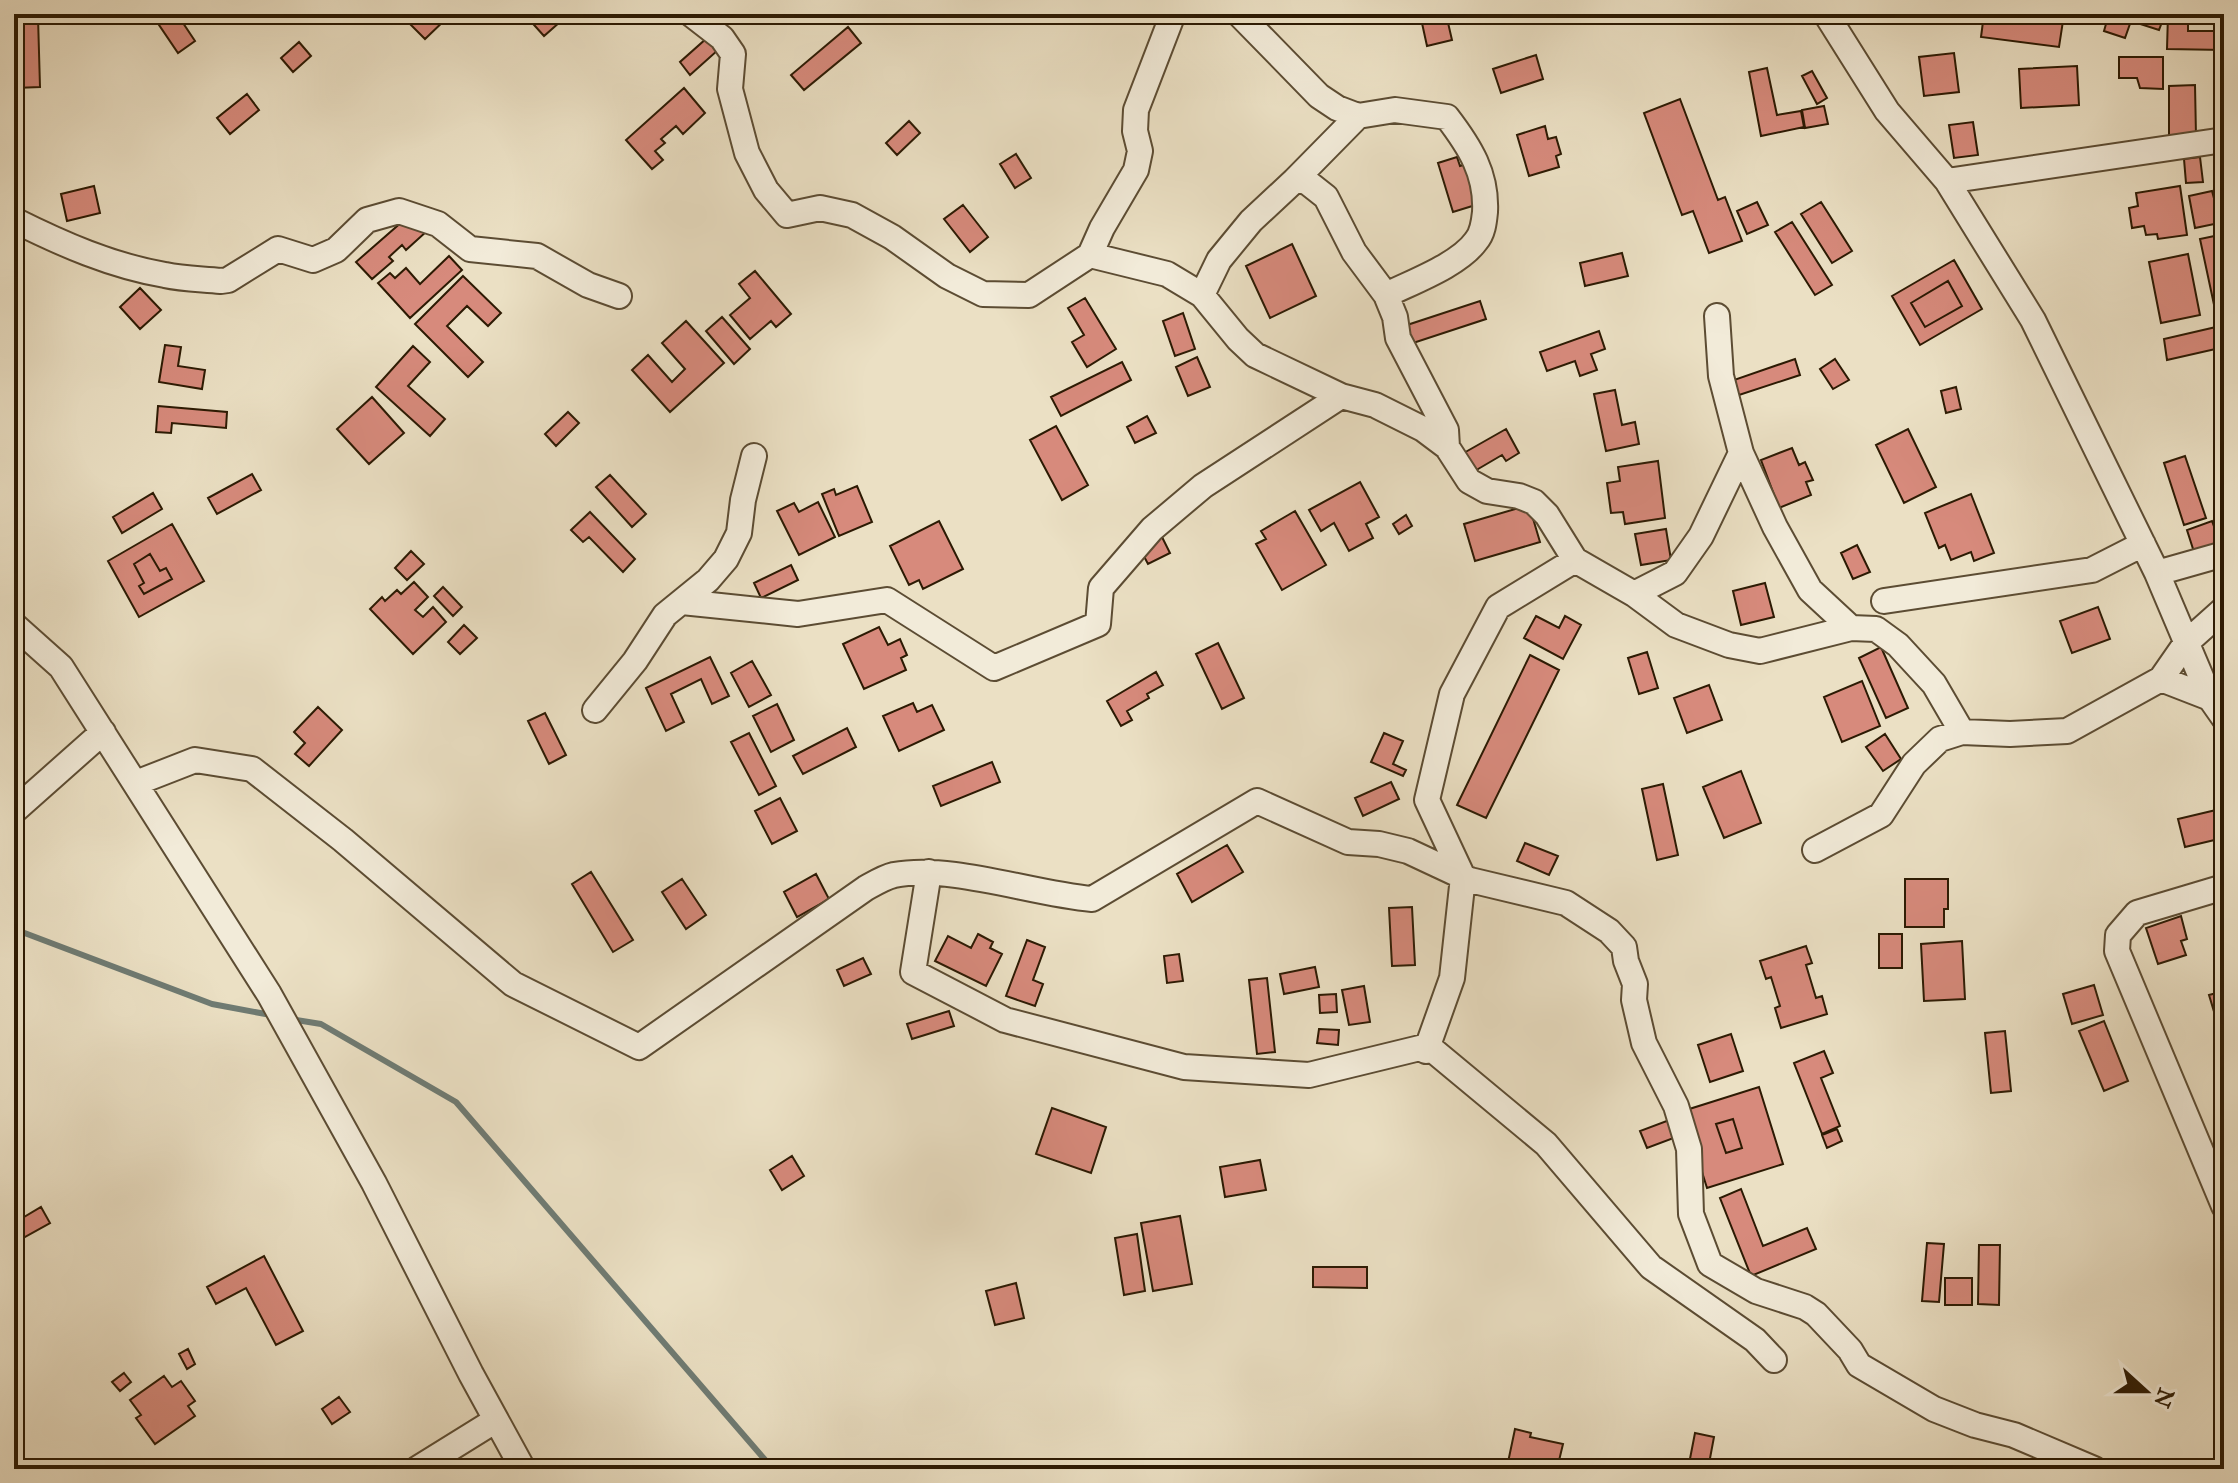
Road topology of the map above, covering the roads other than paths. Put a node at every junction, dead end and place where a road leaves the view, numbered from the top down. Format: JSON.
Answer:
{"nodes":[{"id":1,"x":691,"y":14,"type":"edge"},
{"id":2,"x":1173,"y":14,"type":"edge"},
{"id":3,"x":1239,"y":14,"type":"edge"},
{"id":4,"x":1826,"y":14,"type":"edge"},
{"id":5,"x":1358,"y":116,"type":"junction"},
{"id":6,"x":2224,"y":140,"type":"edge"},
{"id":7,"x":1324,"y":153,"type":"junction"},
{"id":8,"x":1295,"y":180,"type":"junction"},
{"id":9,"x":1947,"y":181,"type":"junction"},
{"id":10,"x":1326,"y":197,"type":"junction"},
{"id":11,"x":14,"y":220,"type":"edge"},
{"id":12,"x":1090,"y":255,"type":"junction"},
{"id":13,"x":1202,"y":295,"type":"junction"},
{"id":14,"x":1386,"y":295,"type":"junction"},
{"id":15,"x":619,"y":296,"type":"dead end"},
{"id":16,"x":1717,"y":316,"type":"dead end"},
{"id":17,"x":1341,"y":396,"type":"junction"},
{"id":18,"x":1447,"y":447,"type":"junction"},
{"id":19,"x":1741,"y":453,"type":"junction"},
{"id":20,"x":754,"y":456,"type":"dead end"},
{"id":21,"x":2143,"y":544,"type":"junction"},
{"id":22,"x":2224,"y":554,"type":"edge"},
{"id":23,"x":1575,"y":560,"type":"junction"},
{"id":24,"x":2157,"y":573,"type":"junction"},
{"id":25,"x":1634,"y":594,"type":"junction"},
{"id":26,"x":1884,"y":601,"type":"dead end"},
{"id":27,"x":682,"y":602,"type":"junction"},
{"id":28,"x":2224,"y":609,"type":"edge"},
{"id":29,"x":14,"y":625,"type":"edge"},
{"id":30,"x":1851,"y":628,"type":"junction"},
{"id":31,"x":2186,"y":643,"type":"junction"},
{"id":32,"x":2161,"y":679,"type":"junction"},
{"id":33,"x":2217,"y":708,"type":"edge"},
{"id":34,"x":595,"y":710,"type":"dead end"},
{"id":35,"x":103,"y":732,"type":"junction"},
{"id":36,"x":1962,"y":732,"type":"junction"},
{"id":37,"x":136,"y":783,"type":"junction"},
{"id":38,"x":14,"y":811,"type":"edge"},
{"id":39,"x":1815,"y":850,"type":"dead end"},
{"id":40,"x":929,"y":872,"type":"junction"},
{"id":41,"x":1463,"y":877,"type":"junction"},
{"id":42,"x":2224,"y":887,"type":"edge"},
{"id":43,"x":1427,"y":1049,"type":"junction"},
{"id":44,"x":2224,"y":1206,"type":"edge"},
{"id":45,"x":1774,"y":1360,"type":"dead end"},
{"id":46,"x":496,"y":1420,"type":"junction"},
{"id":47,"x":417,"y":1469,"type":"edge"},
{"id":48,"x":523,"y":1469,"type":"edge"},
{"id":49,"x":2094,"y":1469,"type":"edge"}],
"edges":[{"from":1,"to":12,"type":"street"},
{"from":2,"to":12,"type":"street"},
{"from":3,"to":5,"type":"street"},
{"from":4,"to":9,"type":"street"},
{"from":5,"to":7,"type":"street"},
{"from":5,"to":14,"type":"street"},
{"from":6,"to":9,"type":"street"},
{"from":7,"to":8,"type":"street"},
{"from":7,"to":10,"type":"street"},
{"from":8,"to":10,"type":"street"},
{"from":8,"to":13,"type":"street"},
{"from":9,"to":21,"type":"street"},
{"from":10,"to":14,"type":"street"},
{"from":11,"to":15,"type":"street"},
{"from":12,"to":13,"type":"street"},
{"from":13,"to":17,"type":"street"},
{"from":14,"to":18,"type":"street"},
{"from":16,"to":19,"type":"street"},
{"from":17,"to":18,"type":"street"},
{"from":17,"to":27,"type":"street"},
{"from":18,"to":23,"type":"street"},
{"from":19,"to":25,"type":"street"},
{"from":19,"to":30,"type":"street"},
{"from":20,"to":27,"type":"street"},
{"from":21,"to":24,"type":"street"},
{"from":21,"to":26,"type":"street"},
{"from":22,"to":24,"type":"street"},
{"from":23,"to":25,"type":"street"},
{"from":23,"to":41,"type":"street"},
{"from":24,"to":31,"type":"street"},
{"from":25,"to":30,"type":"street"},
{"from":27,"to":34,"type":"street"},
{"from":28,"to":31,"type":"street"},
{"from":29,"to":35,"type":"street"},
{"from":30,"to":36,"type":"street"},
{"from":31,"to":32,"type":"street"},
{"from":31,"to":33,"type":"street"},
{"from":32,"to":33,"type":"street"},
{"from":32,"to":36,"type":"street"},
{"from":35,"to":37,"type":"street"},
{"from":35,"to":38,"type":"street"},
{"from":36,"to":39,"type":"street"},
{"from":37,"to":40,"type":"street"},
{"from":37,"to":46,"type":"street"},
{"from":40,"to":41,"type":"street"},
{"from":40,"to":43,"type":"street"},
{"from":41,"to":43,"type":"street"},
{"from":41,"to":49,"type":"street"},
{"from":42,"to":44,"type":"street"},
{"from":43,"to":45,"type":"street"},
{"from":46,"to":47,"type":"street"},
{"from":46,"to":48,"type":"street"}]}
